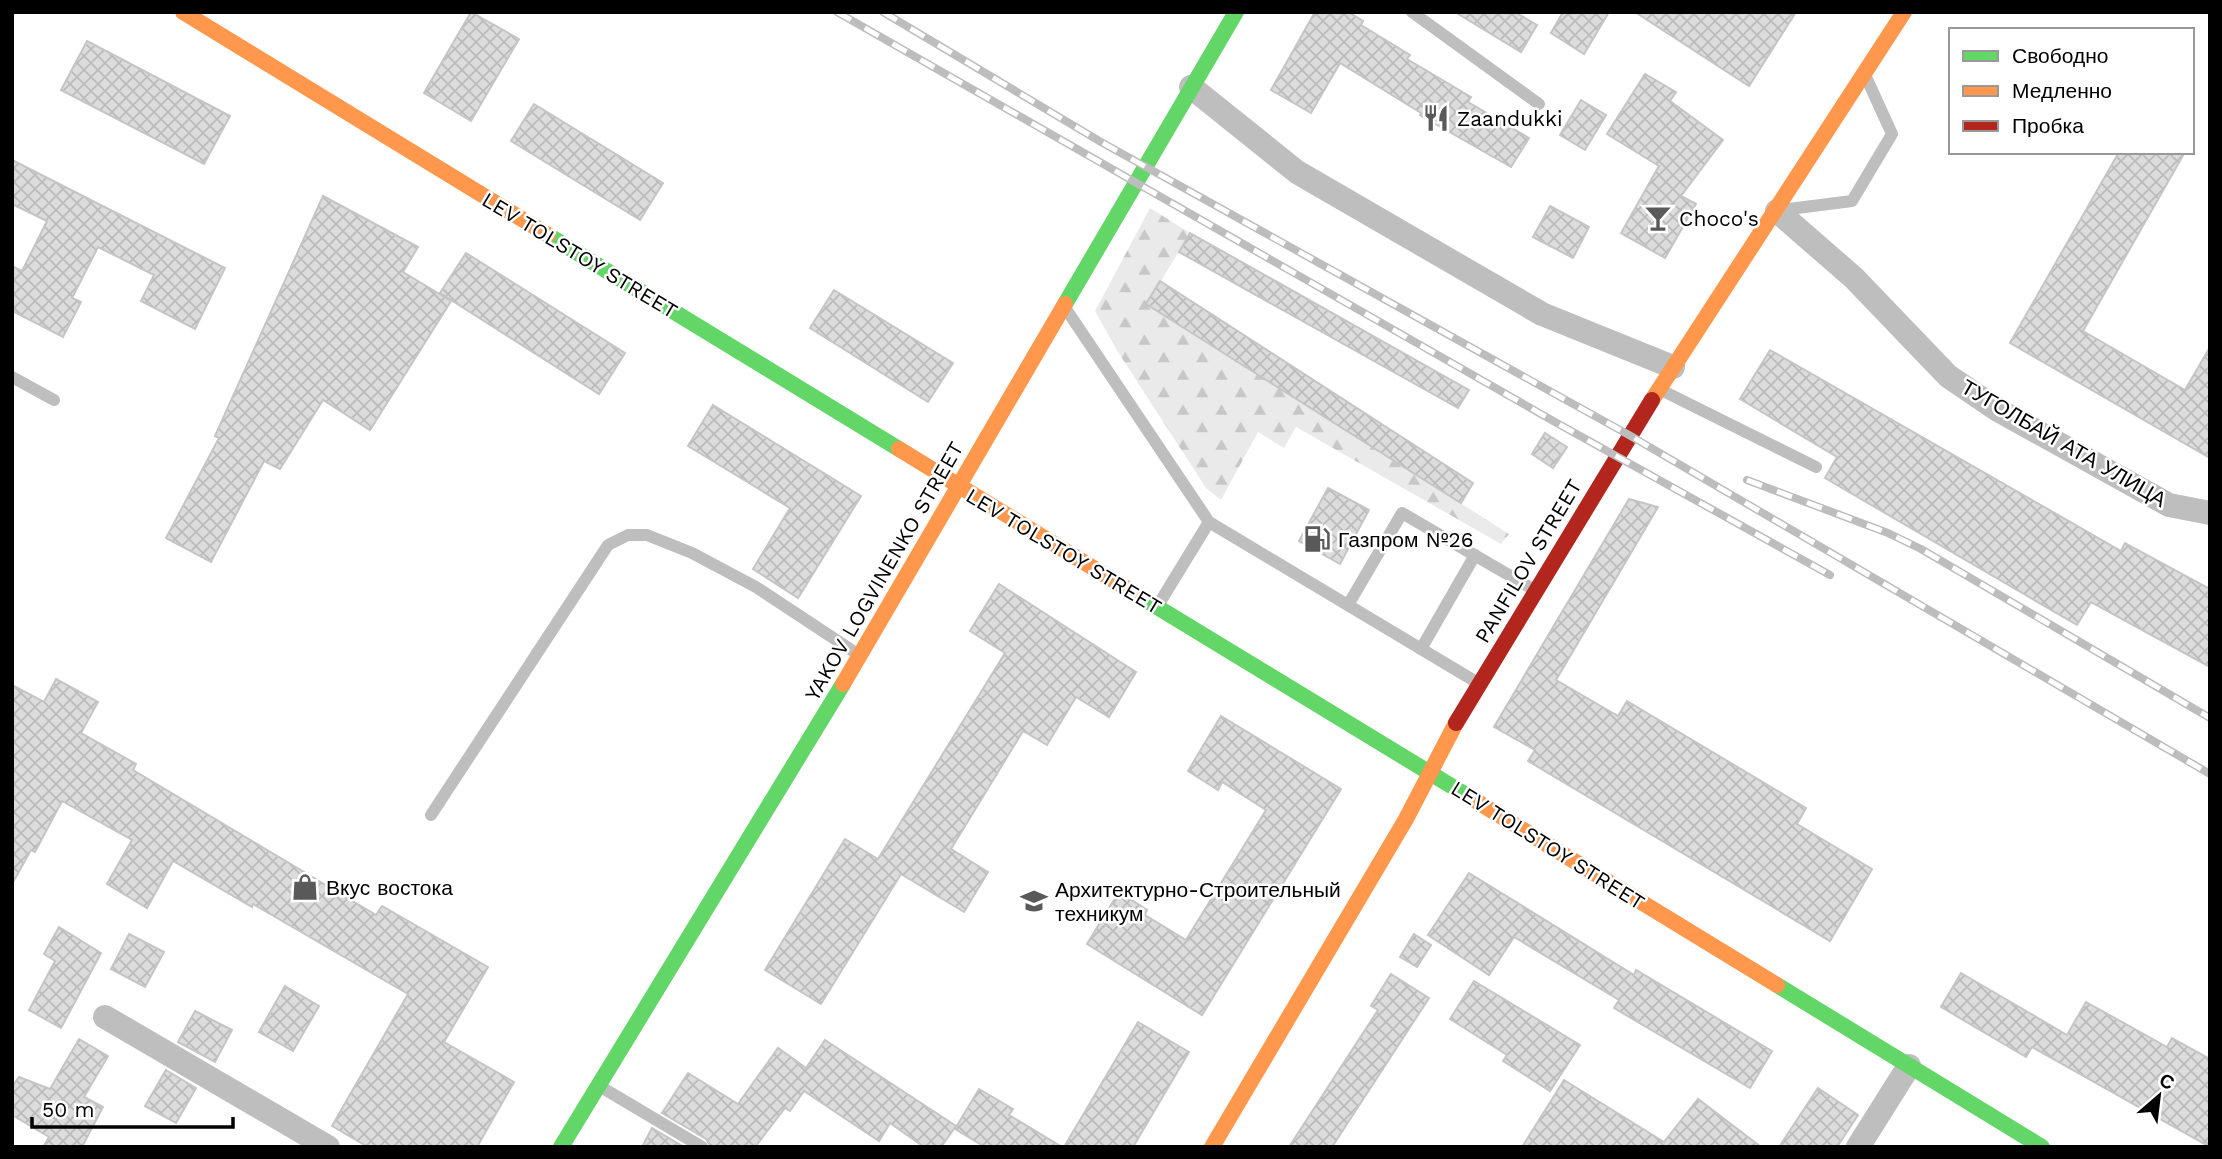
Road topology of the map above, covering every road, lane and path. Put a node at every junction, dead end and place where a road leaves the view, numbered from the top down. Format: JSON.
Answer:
{"nodes":[{"id":1,"x":183,"y":12,"type":"edge"},
{"id":2,"x":1236,"y":12,"type":"edge"},
{"id":3,"x":1412,"y":12,"type":"edge"},
{"id":4,"x":1904,"y":12,"type":"edge"},
{"id":5,"x":1865,"y":76,"type":"junction"},
{"id":6,"x":1191,"y":87,"type":"junction"},
{"id":7,"x":1539,"y":104,"type":"dead end"},
{"id":8,"x":1777,"y":211,"type":"junction"},
{"id":9,"x":1064,"y":306,"type":"junction"},
{"id":10,"x":1673,"y":367,"type":"junction"},
{"id":11,"x":12,"y":377,"type":"edge"},
{"id":12,"x":1659,"y":389,"type":"junction"},
{"id":13,"x":54,"y":400,"type":"dead end"},
{"id":14,"x":1816,"y":467,"type":"dead end"},
{"id":15,"x":957,"y":486,"type":"junction"},
{"id":16,"x":2210,"y":513,"type":"edge"},
{"id":17,"x":1209,"y":522,"type":"junction"},
{"id":18,"x":1475,"y":555,"type":"junction"},
{"id":19,"x":1535,"y":590,"type":"junction"},
{"id":20,"x":1348,"y":605,"type":"junction"},
{"id":21,"x":1157,"y":607,"type":"junction"},
{"id":22,"x":1421,"y":649,"type":"junction"},
{"id":23,"x":860,"y":656,"type":"junction"},
{"id":24,"x":1479,"y":684,"type":"junction"},
{"id":25,"x":1432,"y":774,"type":"junction"},
{"id":26,"x":431,"y":815,"type":"dead end"},
{"id":27,"x":105,"y":1017,"type":"dead end"},
{"id":28,"x":1909,"y":1066,"type":"junction"},
{"id":29,"x":598,"y":1085,"type":"junction"},
{"id":30,"x":328,"y":1147,"type":"edge"},
{"id":31,"x":561,"y":1147,"type":"edge"},
{"id":32,"x":702,"y":1147,"type":"edge"},
{"id":33,"x":1212,"y":1147,"type":"edge"},
{"id":34,"x":1858,"y":1147,"type":"edge"},
{"id":35,"x":2042,"y":1147,"type":"edge"}],
"edges":[{"from":1,"to":15,"type":"street","name":"LEV TOLSTOY STREET"},
{"from":2,"to":6,"type":"street","name":"YAKOV LOGVINENKO STREET"},
{"from":3,"to":7,"type":"lane"},
{"from":4,"to":5,"type":"street","name":"PANFILOV STREET"},
{"from":5,"to":8,"type":"street","name":"PANFILOV STREET"},
{"from":5,"to":8,"type":"lane"},
{"from":6,"to":9,"type":"street","name":"YAKOV LOGVINENKO STREET"},
{"from":6,"to":10,"type":"street"},
{"from":8,"to":10,"type":"street","name":"PANFILOV STREET"},
{"from":8,"to":16,"type":"street","name":"ТУГОЛБАЙ АТА УЛИЦА"},
{"from":9,"to":15,"type":"street","name":"YAKOV LOGVINENKO STREET"},
{"from":9,"to":17,"type":"lane"},
{"from":10,"to":12,"type":"street","name":"PANFILOV STREET"},
{"from":11,"to":13,"type":"lane"},
{"from":12,"to":14,"type":"lane"},
{"from":12,"to":19,"type":"street","name":"PANFILOV STREET"},
{"from":15,"to":21,"type":"street","name":"LEV TOLSTOY STREET"},
{"from":15,"to":23,"type":"street","name":"YAKOV LOGVINENKO STREET"},
{"from":17,"to":20,"type":"lane"},
{"from":17,"to":21,"type":"lane"},
{"from":18,"to":19,"type":"lane"},
{"from":18,"to":20,"type":"lane"},
{"from":18,"to":22,"type":"lane"},
{"from":19,"to":24,"type":"street","name":"PANFILOV STREET"},
{"from":20,"to":22,"type":"lane"},
{"from":21,"to":25,"type":"street","name":"LEV TOLSTOY STREET"},
{"from":22,"to":24,"type":"lane"},
{"from":23,"to":26,"type":"lane"},
{"from":23,"to":29,"type":"street","name":"YAKOV LOGVINENKO STREET"},
{"from":24,"to":25,"type":"street","name":"PANFILOV STREET"},
{"from":25,"to":28,"type":"street","name":"LEV TOLSTOY STREET"},
{"from":25,"to":33,"type":"street","name":"PANFILOV STREET"},
{"from":27,"to":30,"type":"street"},
{"from":28,"to":34,"type":"street"},
{"from":28,"to":35,"type":"street","name":"LEV TOLSTOY STREET"},
{"from":29,"to":31,"type":"street","name":"YAKOV LOGVINENKO STREET"},
{"from":29,"to":32,"type":"lane"}]}
